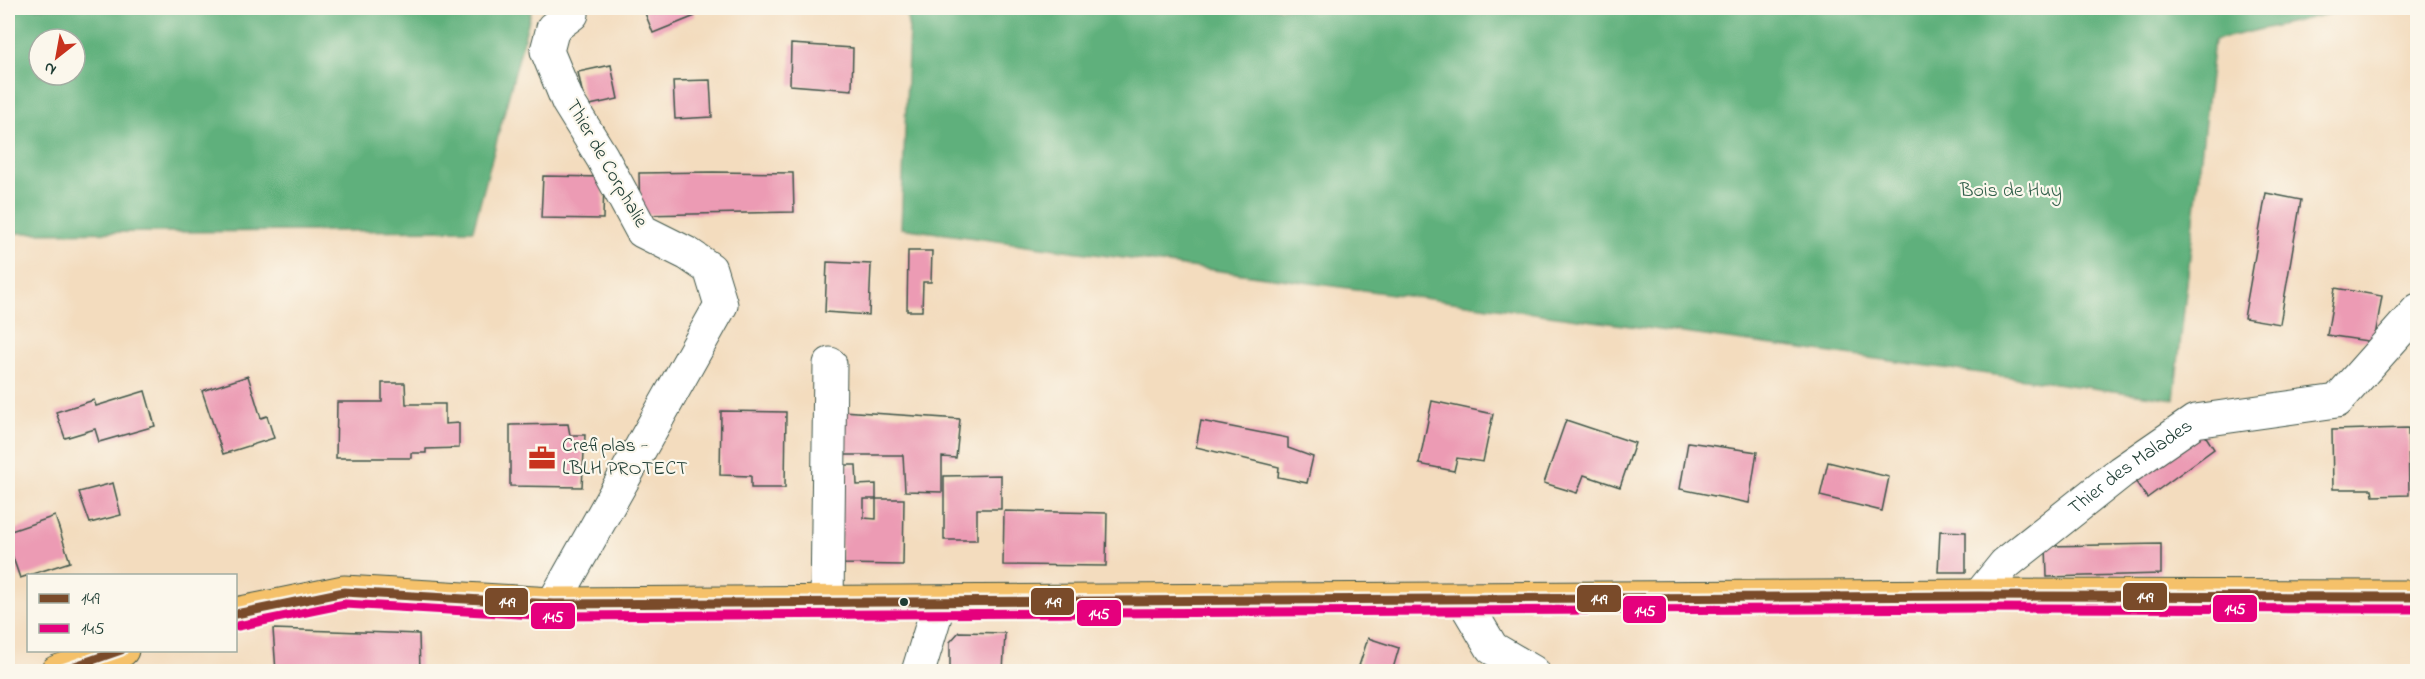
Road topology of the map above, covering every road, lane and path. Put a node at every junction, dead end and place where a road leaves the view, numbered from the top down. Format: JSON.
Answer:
{"nodes":[{"id":1,"x":572,"y":14,"type":"dead end"},
{"id":2,"x":2418,"y":310,"type":"edge"},
{"id":3,"x":830,"y":364,"type":"dead end"},
{"id":4,"x":1979,"y":596,"type":"junction"},
{"id":5,"x":2418,"y":597,"type":"edge"},
{"id":6,"x":1464,"y":601,"type":"junction"},
{"id":7,"x":826,"y":603,"type":"junction"},
{"id":8,"x":939,"y":603,"type":"junction"},
{"id":9,"x":553,"y":604,"type":"junction"},
{"id":10,"x":237,"y":614,"type":"edge"},
{"id":11,"x":119,"y":652,"type":"edge"},
{"id":12,"x":57,"y":672,"type":"edge"},
{"id":13,"x":918,"y":672,"type":"edge"},
{"id":14,"x":1533,"y":672,"type":"edge"}],
"edges":[{"from":1,"to":9,"type":"street","name":"Thier de Corphalie"},
{"from":2,"to":4,"type":"street","name":"Thier des Malades"},
{"from":3,"to":7,"type":"street"},
{"from":4,"to":5,"type":"main road"},
{"from":4,"to":6,"type":"main road"},
{"from":6,"to":8,"type":"main road"},
{"from":6,"to":14,"type":"street"},
{"from":7,"to":8,"type":"main road"},
{"from":7,"to":9,"type":"main road"},
{"from":8,"to":13,"type":"street"},
{"from":9,"to":10,"type":"main road"},
{"from":11,"to":12,"type":"main road"}]}
